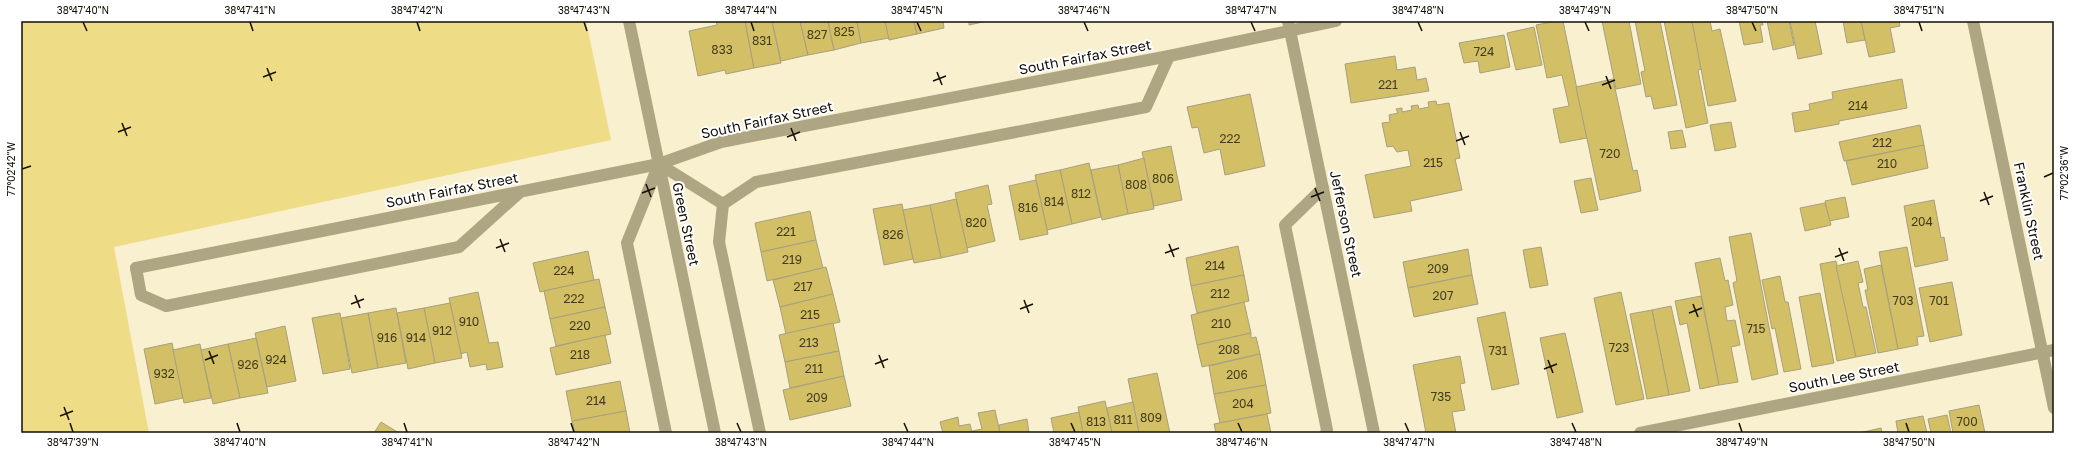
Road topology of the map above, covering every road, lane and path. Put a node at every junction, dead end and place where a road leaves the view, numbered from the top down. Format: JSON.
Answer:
{"nodes":[{"id":1,"x":629,"y":21,"type":"edge"},
{"id":2,"x":1336,"y":21,"type":"edge"},
{"id":3,"x":1973,"y":21,"type":"edge"},
{"id":4,"x":1289,"y":26,"type":"edge"},
{"id":5,"x":1169,"y":56,"type":"junction"},
{"id":6,"x":659,"y":164,"type":"junction"},
{"id":7,"x":1323,"y":188,"type":"junction"},
{"id":8,"x":520,"y":192,"type":"junction"},
{"id":9,"x":723,"y":204,"type":"junction"},
{"id":10,"x":2048,"y":351,"type":"edge"},
{"id":11,"x":2054,"y":408,"type":"edge"},
{"id":12,"x":666,"y":433,"type":"edge"},
{"id":13,"x":715,"y":433,"type":"edge"},
{"id":14,"x":760,"y":433,"type":"edge"},
{"id":15,"x":1326,"y":433,"type":"edge"},
{"id":16,"x":1374,"y":433,"type":"edge"},
{"id":17,"x":1640,"y":433,"type":"edge"}],
"edges":[{"from":1,"to":6,"type":"street","name":"Green Street"},
{"from":2,"to":4,"type":"street","name":"South Fairfax Street"},
{"from":3,"to":10,"type":"street","name":"Franklin Street"},
{"from":4,"to":5,"type":"street","name":"South Fairfax Street"},
{"from":4,"to":7,"type":"street","name":"Jefferson Street"},
{"from":5,"to":6,"type":"street","name":"South Fairfax Street"},
{"from":5,"to":9,"type":"street"},
{"from":6,"to":8,"type":"street","name":"South Fairfax Street"},
{"from":6,"to":9,"type":"street"},
{"from":6,"to":12,"type":"street"},
{"from":6,"to":13,"type":"street","name":"Green Street"},
{"from":7,"to":15,"type":"street"},
{"from":7,"to":16,"type":"street","name":"Jefferson Street"},
{"from":8,"to":8,"type":"street","name":"South Fairfax Street"},
{"from":9,"to":14,"type":"street"},
{"from":10,"to":11,"type":"street","name":"Franklin Street"},
{"from":10,"to":17,"type":"street","name":"South Lee Street"}]}
